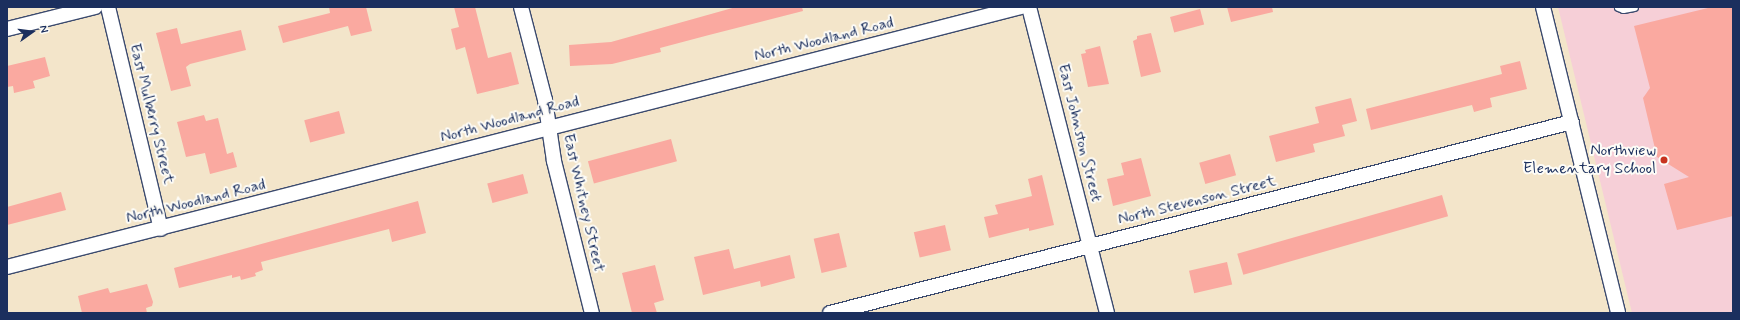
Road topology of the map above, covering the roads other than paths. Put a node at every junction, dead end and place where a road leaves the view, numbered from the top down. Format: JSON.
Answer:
{"nodes":[{"id":1,"x":95,"y":7,"type":"edge"},
{"id":2,"x":108,"y":7,"type":"edge"},
{"id":3,"x":522,"y":7,"type":"edge"},
{"id":4,"x":1021,"y":7,"type":"edge"},
{"id":5,"x":1030,"y":7,"type":"edge"},
{"id":6,"x":1543,"y":7,"type":"edge"},
{"id":7,"x":1618,"y":7,"type":"edge"},
{"id":8,"x":1634,"y":7,"type":"edge"},
{"id":9,"x":7,"y":29,"type":"edge"},
{"id":10,"x":1572,"y":122,"type":"junction"},
{"id":11,"x":548,"y":128,"type":"junction"},
{"id":12,"x":161,"y":228,"type":"junction"},
{"id":13,"x":1090,"y":247,"type":"junction"},
{"id":14,"x":7,"y":267,"type":"edge"},
{"id":15,"x":592,"y":313,"type":"edge"},
{"id":16,"x":830,"y":313,"type":"edge"},
{"id":17,"x":1107,"y":313,"type":"edge"},
{"id":18,"x":1618,"y":313,"type":"edge"}],
"edges":[{"from":1,"to":9,"type":"street"},
{"from":2,"to":12,"type":"street","name":"East Mulberry Street"},
{"from":3,"to":11,"type":"street","name":"East Whitney Street"},
{"from":4,"to":11,"type":"street","name":"North Woodland Road"},
{"from":5,"to":13,"type":"street","name":"East Johnston Street"},
{"from":6,"to":10,"type":"street"},
{"from":7,"to":8,"type":"lane"},
{"from":10,"to":13,"type":"street","name":"North Stevenson Street"},
{"from":10,"to":18,"type":"street"},
{"from":11,"to":12,"type":"street","name":"North Woodland Road"},
{"from":11,"to":15,"type":"street","name":"East Whitney Street"},
{"from":12,"to":14,"type":"street","name":"North Woodland Road"},
{"from":13,"to":16,"type":"street","name":"North Stevenson Street"},
{"from":13,"to":17,"type":"street","name":"East Johnston Street"}]}
